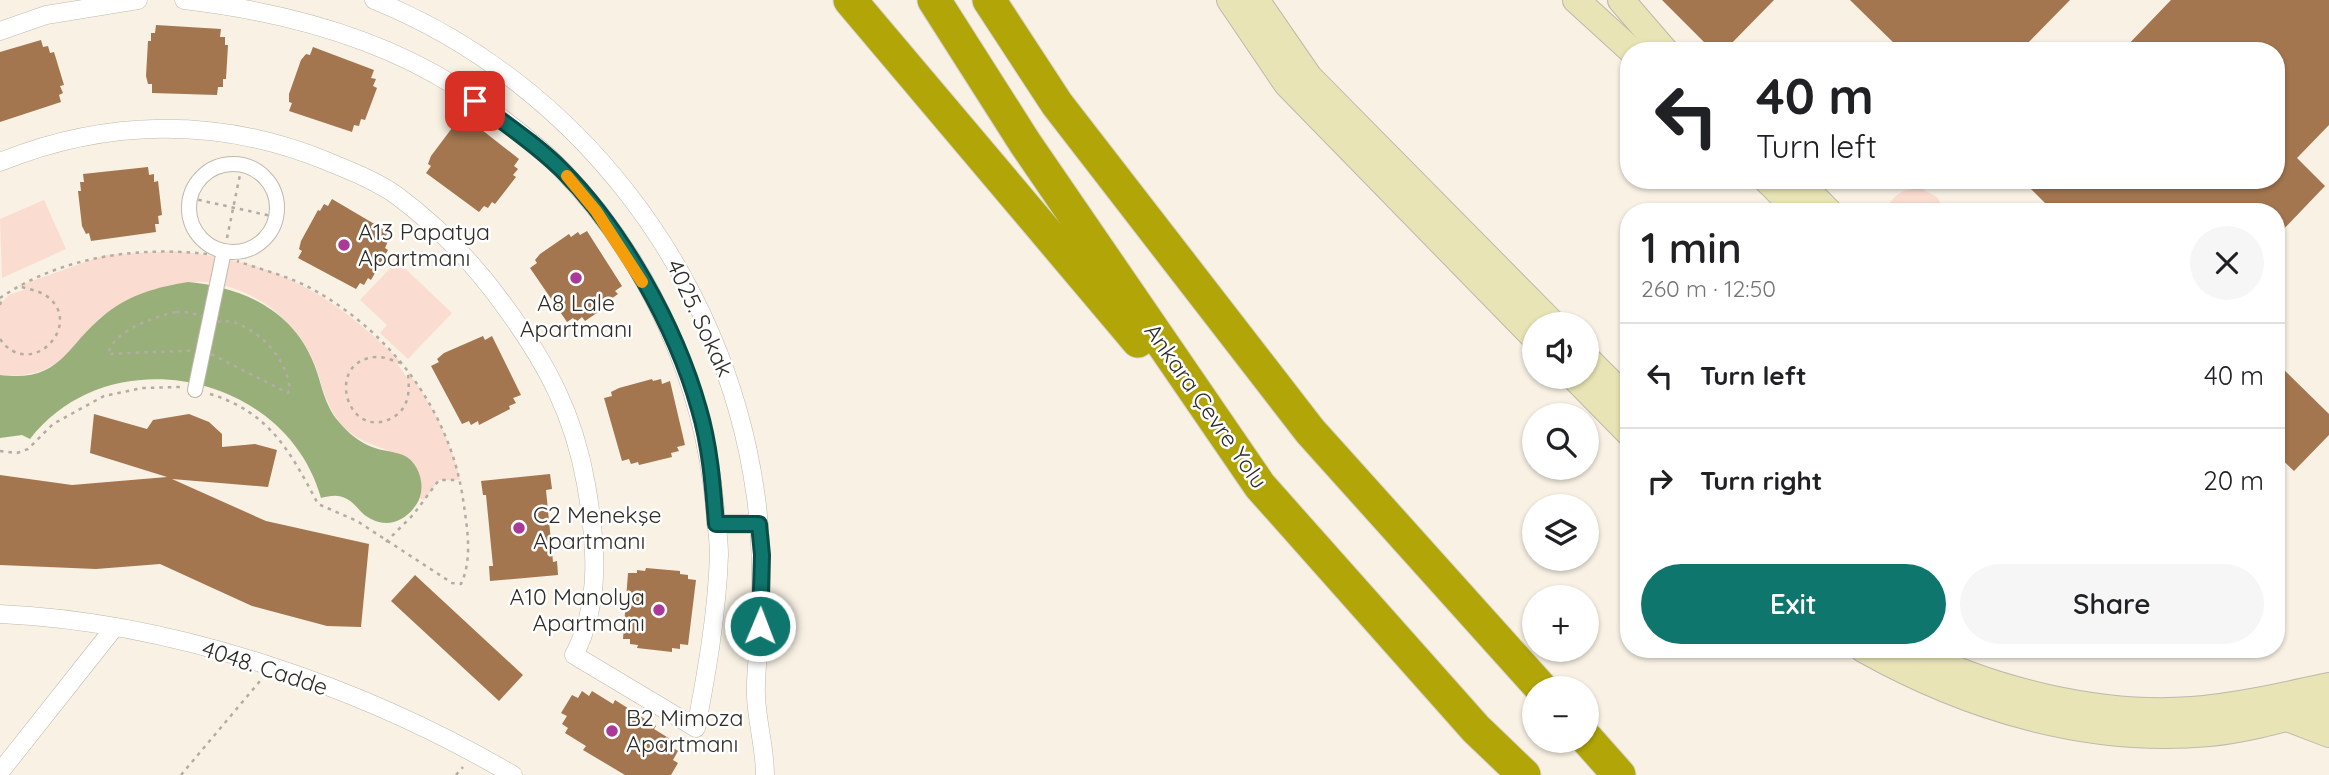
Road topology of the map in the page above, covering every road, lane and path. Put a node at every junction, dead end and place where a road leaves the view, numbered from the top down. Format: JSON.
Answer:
{"nodes":[{"id":1,"x":138,"y":0,"type":"edge"},
{"id":2,"x":184,"y":0,"type":"edge"},
{"id":3,"x":374,"y":0,"type":"edge"},
{"id":4,"x":850,"y":0,"type":"edge"},
{"id":5,"x":934,"y":0,"type":"edge"},
{"id":6,"x":989,"y":0,"type":"edge"},
{"id":7,"x":1012,"y":0,"type":"edge"},
{"id":8,"x":1230,"y":0,"type":"edge"},
{"id":9,"x":1256,"y":0,"type":"edge"},
{"id":10,"x":1577,"y":0,"type":"edge"},
{"id":11,"x":1592,"y":0,"type":"edge"},
{"id":12,"x":1621,"y":0,"type":"edge"},
{"id":13,"x":276,"y":7,"type":"edge"},
{"id":14,"x":0,"y":31,"type":"edge"},
{"id":15,"x":1623,"y":42,"type":"edge"},
{"id":16,"x":1657,"y":42,"type":"edge"},
{"id":17,"x":1057,"y":104,"type":"junction"},
{"id":18,"x":0,"y":162,"type":"edge"},
{"id":19,"x":242,"y":165,"type":"junction"},
{"id":20,"x":1776,"y":189,"type":"edge"},
{"id":21,"x":1806,"y":189,"type":"edge"},
{"id":22,"x":190,"y":198,"type":"junction"},
{"id":23,"x":1790,"y":203,"type":"edge"},
{"id":24,"x":1820,"y":203,"type":"edge"},
{"id":25,"x":233,"y":208,"type":"junction"},
{"id":26,"x":276,"y":217,"type":"junction"},
{"id":27,"x":223,"y":254,"type":"junction"},
{"id":28,"x":18,"y":286,"type":"junction"},
{"id":29,"x":1,"y":297,"type":"edge"},
{"id":30,"x":0,"y":305,"type":"edge"},
{"id":31,"x":1541,"y":312,"type":"edge"},
{"id":32,"x":1522,"y":325,"type":"edge"},
{"id":33,"x":0,"y":339,"type":"edge"},
{"id":34,"x":401,"y":363,"type":"junction"},
{"id":35,"x":1599,"y":371,"type":"edge"},
{"id":36,"x":408,"y":372,"type":"junction"},
{"id":37,"x":195,"y":387,"type":"junction"},
{"id":38,"x":1586,"y":389,"type":"edge"},
{"id":39,"x":1620,"y":392,"type":"edge"},
{"id":40,"x":1620,"y":424,"type":"edge"},
{"id":41,"x":0,"y":451,"type":"edge"},
{"id":42,"x":460,"y":480,"type":"junction"},
{"id":43,"x":1260,"y":486,"type":"junction"},
{"id":44,"x":716,"y":524,"type":"junction"},
{"id":45,"x":759,"y":524,"type":"junction"},
{"id":46,"x":386,"y":541,"type":"junction"},
{"id":47,"x":0,"y":614,"type":"edge"},
{"id":48,"x":114,"y":628,"type":"junction"},
{"id":49,"x":1881,"y":658,"type":"edge"},
{"id":50,"x":1934,"y":658,"type":"edge"},
{"id":51,"x":272,"y":667,"type":"junction"},
{"id":52,"x":1530,"y":676,"type":"edge"},
{"id":53,"x":2329,"y":686,"type":"edge"},
{"id":54,"x":2329,"y":707,"type":"edge"},
{"id":55,"x":2287,"y":718,"type":"junction"},
{"id":56,"x":2329,"y":734,"type":"edge"},
{"id":57,"x":1599,"y":752,"type":"edge"},
{"id":58,"x":0,"y":772,"type":"edge"},
{"id":59,"x":181,"y":775,"type":"edge"},
{"id":60,"x":513,"y":775,"type":"edge"},
{"id":61,"x":765,"y":775,"type":"edge"},
{"id":62,"x":1524,"y":775,"type":"edge"},
{"id":63,"x":1619,"y":775,"type":"edge"}],
"edges":[{"from":1,"to":14,"type":"street"},
{"from":2,"to":13,"type":"street"},
{"from":3,"to":45,"type":"street","name":"4025. Sokak"},
{"from":4,"to":43,"type":"highway"},
{"from":5,"to":43,"type":"highway","name":"Ankara Çevre Yolu"},
{"from":6,"to":17,"type":"highway"},
{"from":7,"to":17,"type":"highway"},
{"from":8,"to":32,"type":"main road"},
{"from":9,"to":31,"type":"main road"},
{"from":10,"to":11,"type":"main road"},
{"from":10,"to":15,"type":"main road"},
{"from":12,"to":16,"type":"main road"},
{"from":13,"to":44,"type":"street"},
{"from":17,"to":52,"type":"highway"},
{"from":18,"to":44,"type":"street"},
{"from":19,"to":22,"type":"street"},
{"from":19,"to":25,"type":"path"},
{"from":19,"to":26,"type":"street"},
{"from":20,"to":23,"type":"main road"},
{"from":21,"to":24,"type":"main road"},
{"from":22,"to":25,"type":"path"},
{"from":22,"to":27,"type":"street"},
{"from":25,"to":26,"type":"path"},
{"from":25,"to":27,"type":"path"},
{"from":26,"to":27,"type":"street"},
{"from":27,"to":28,"type":"path"},
{"from":27,"to":34,"type":"path"},
{"from":27,"to":37,"type":"street"},
{"from":28,"to":29,"type":"path"},
{"from":28,"to":33,"type":"path"},
{"from":29,"to":30,"type":"path"},
{"from":34,"to":36,"type":"path"},
{"from":34,"to":36,"type":"path"},
{"from":35,"to":39,"type":"main road"},
{"from":36,"to":42,"type":"path"},
{"from":37,"to":41,"type":"path"},
{"from":37,"to":46,"type":"path"},
{"from":38,"to":40,"type":"main road"},
{"from":42,"to":46,"type":"path"},
{"from":42,"to":46,"type":"path"},
{"from":43,"to":62,"type":"highway","name":"Ankara Çevre Yolu"},
{"from":44,"to":45,"type":"street"},
{"from":45,"to":61,"type":"street","name":"4025. Sokak"},
{"from":47,"to":48,"type":"street","name":"4048. Cadde"},
{"from":48,"to":51,"type":"street","name":"4048. Cadde"},
{"from":48,"to":58,"type":"street"},
{"from":49,"to":55,"type":"main road"},
{"from":50,"to":53,"type":"main road"},
{"from":51,"to":59,"type":"path"},
{"from":51,"to":60,"type":"street","name":"4048. Cadde"},
{"from":54,"to":55,"type":"main road"},
{"from":55,"to":56,"type":"main road"},
{"from":57,"to":63,"type":"highway"}]}
